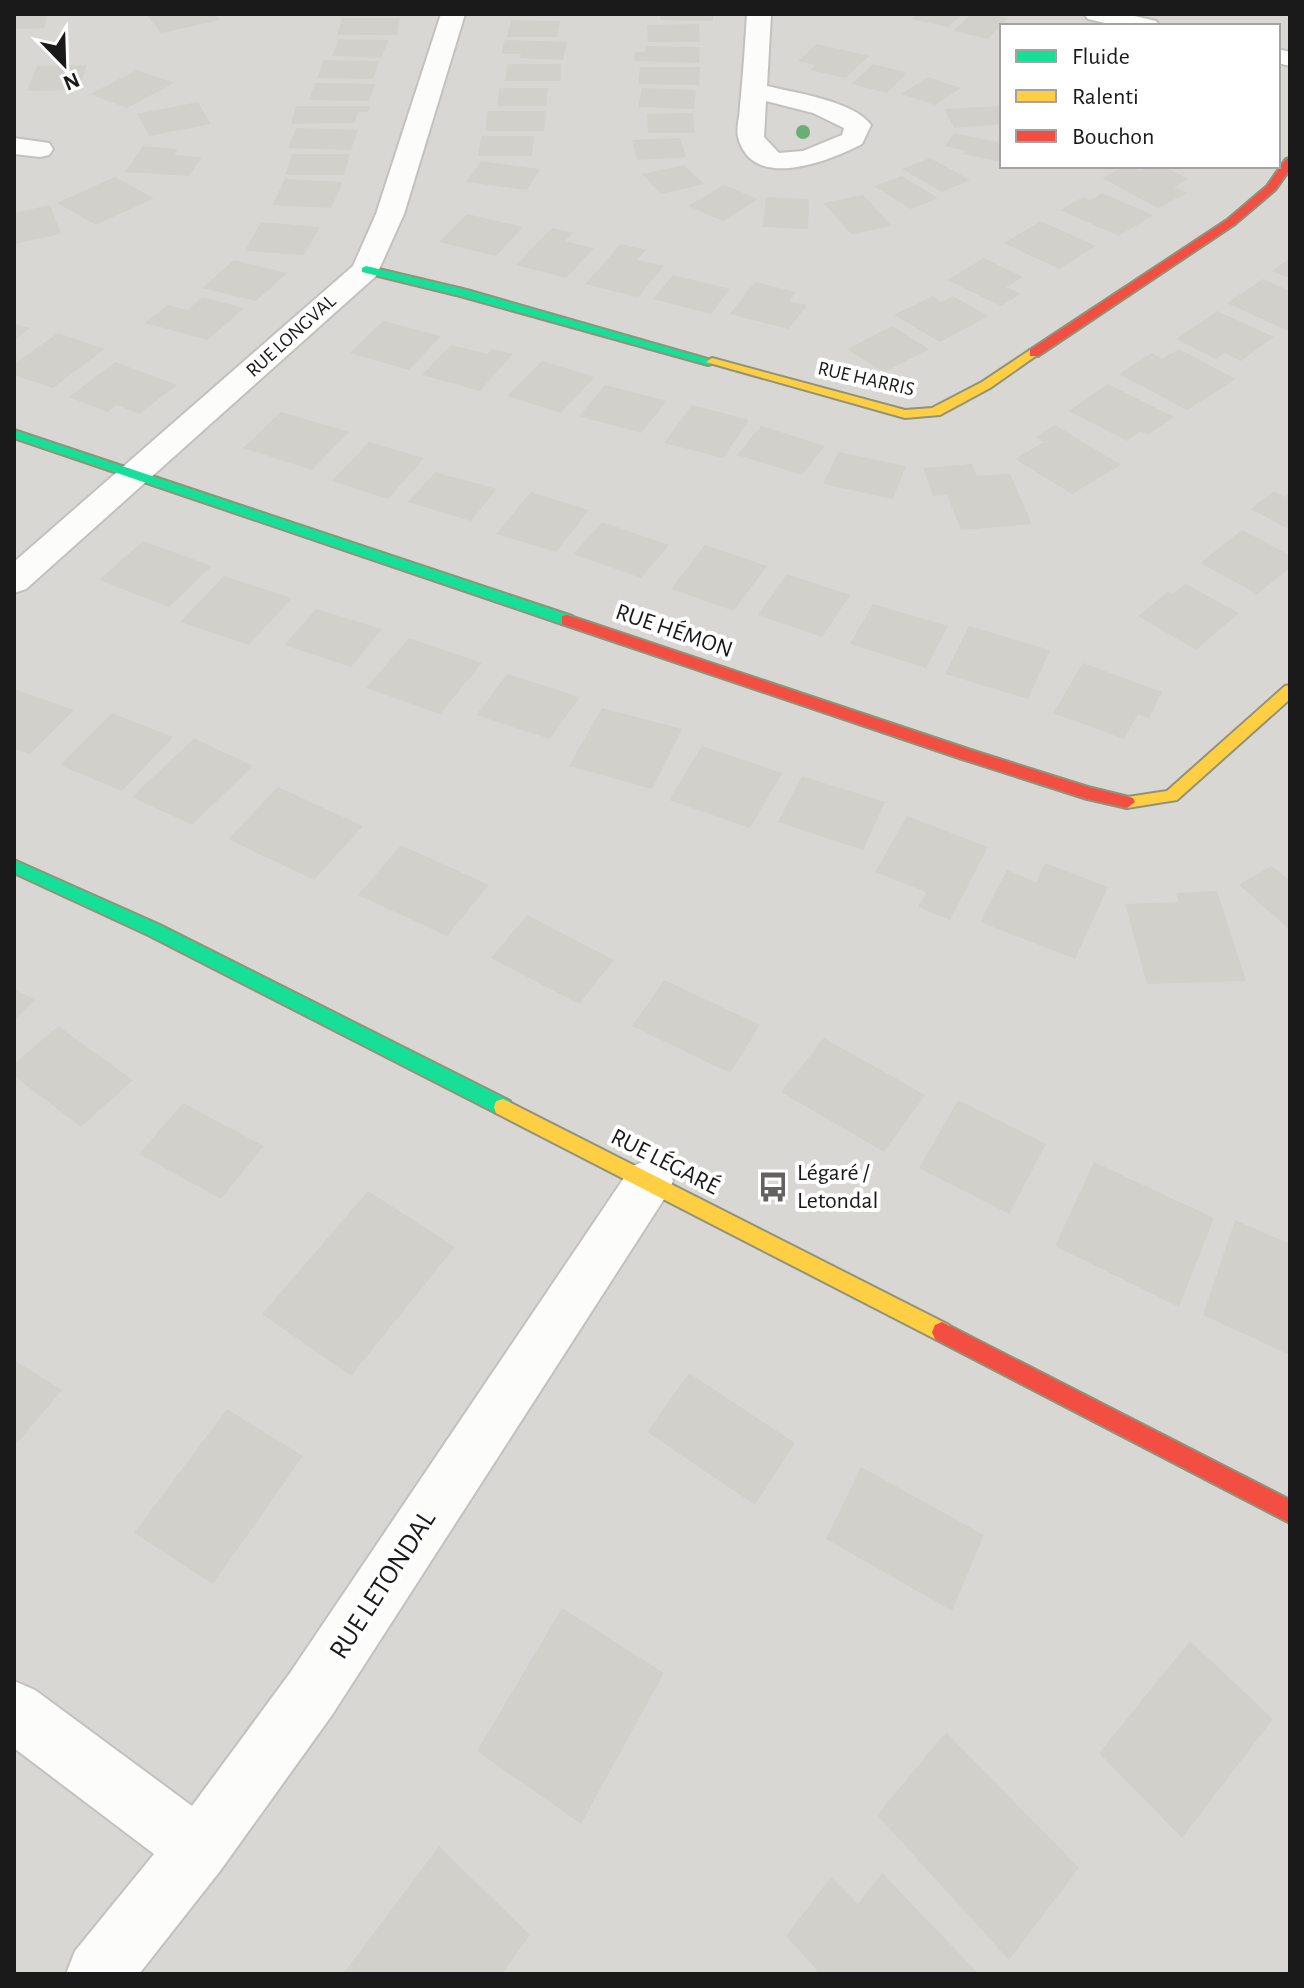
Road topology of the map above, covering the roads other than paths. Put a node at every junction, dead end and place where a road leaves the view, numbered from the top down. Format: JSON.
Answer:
{"nodes":[{"id":1,"x":453,"y":14,"type":"edge"},
{"id":2,"x":759,"y":14,"type":"edge"},
{"id":3,"x":1096,"y":14,"type":"edge"},
{"id":4,"x":1139,"y":24,"type":"edge"},
{"id":5,"x":755,"y":91,"type":"dead end"},
{"id":6,"x":1290,"y":161,"type":"edge"},
{"id":7,"x":366,"y":270,"type":"junction"},
{"id":8,"x":14,"y":434,"type":"edge"},
{"id":9,"x":136,"y":475,"type":"junction"},
{"id":10,"x":14,"y":581,"type":"edge"},
{"id":11,"x":1290,"y":690,"type":"edge"},
{"id":12,"x":14,"y":866,"type":"edge"},
{"id":13,"x":649,"y":1181,"type":"junction"},
{"id":14,"x":1290,"y":1512,"type":"edge"},
{"id":15,"x":14,"y":1711,"type":"edge"},
{"id":16,"x":198,"y":1849,"type":"junction"},
{"id":17,"x":98,"y":1974,"type":"edge"}],
"edges":[{"from":1,"to":7,"type":"street","name":"RUE LONGVAL"},
{"from":2,"to":5,"type":"street"},
{"from":3,"to":4,"type":"street"},
{"from":6,"to":7,"type":"street","name":"RUE HARRIS"},
{"from":7,"to":9,"type":"street","name":"RUE LONGVAL"},
{"from":8,"to":9,"type":"street","name":"RUE HÉMON"},
{"from":9,"to":10,"type":"street","name":"RUE LONGVAL"},
{"from":9,"to":11,"type":"street","name":"RUE HÉMON"},
{"from":12,"to":13,"type":"street","name":"RUE LÉGARÉ"},
{"from":13,"to":14,"type":"street","name":"RUE LÉGARÉ"},
{"from":13,"to":16,"type":"street","name":"RUE LETONDAL"},
{"from":15,"to":16,"type":"street"},
{"from":16,"to":17,"type":"street","name":"RUE LETONDAL"}]}
